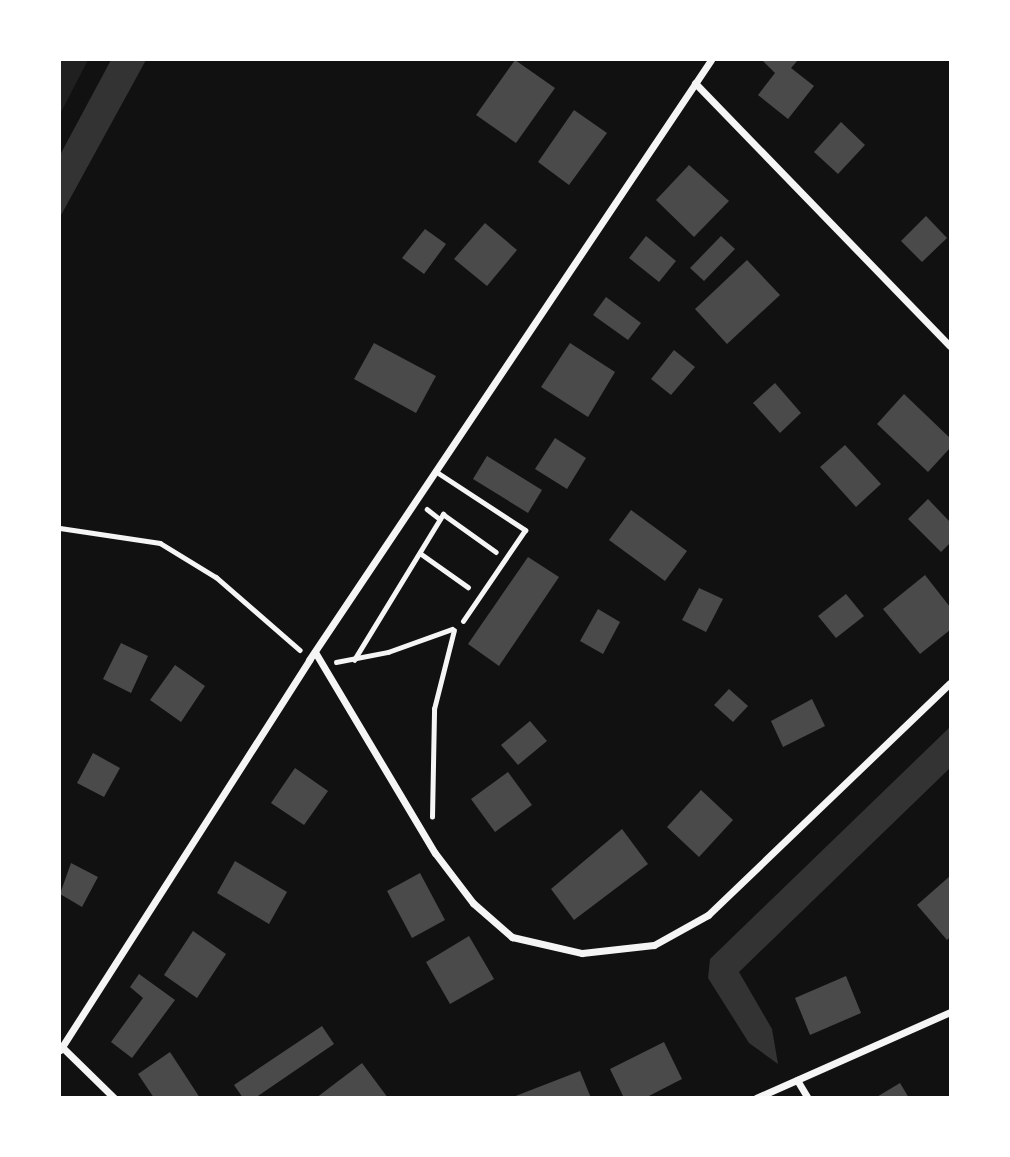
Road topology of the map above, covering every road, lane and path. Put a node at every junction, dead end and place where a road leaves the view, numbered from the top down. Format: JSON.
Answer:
{"nodes":[{"id":1,"x":711,"y":60,"type":"edge"},
{"id":2,"x":695,"y":83,"type":"junction"},
{"id":3,"x":950,"y":346,"type":"edge"},
{"id":4,"x":435,"y":471,"type":"junction"},
{"id":5,"x":60,"y":528,"type":"edge"},
{"id":6,"x":419,"y":553,"type":"junction"},
{"id":7,"x":506,"y":559,"type":"junction"},
{"id":8,"x":481,"y":596,"type":"junction"},
{"id":9,"x":463,"y":621,"type":"joint"},
{"id":10,"x":455,"y":628,"type":"junction"},
{"id":11,"x":314,"y":652,"type":"junction"},
{"id":12,"x":309,"y":660,"type":"junction"},
{"id":13,"x":354,"y":660,"type":"junction"},
{"id":14,"x":321,"y":664,"type":"junction"},
{"id":15,"x":950,"y":683,"type":"edge"},
{"id":16,"x":435,"y":853,"type":"junction"},
{"id":17,"x":950,"y":1012,"type":"edge"},
{"id":18,"x":61,"y":1049,"type":"edge"},
{"id":19,"x":797,"y":1080,"type":"junction"},
{"id":20,"x":114,"y":1097,"type":"edge"},
{"id":21,"x":757,"y":1097,"type":"edge"},
{"id":22,"x":808,"y":1097,"type":"edge"}],
"edges":[{"from":1,"to":2,"type":"street"},
{"from":2,"to":3,"type":"street"},
{"from":2,"to":4,"type":"street"},
{"from":4,"to":7,"type":"lane"},
{"from":4,"to":11,"type":"street"},
{"from":5,"to":12,"type":"path"},
{"from":6,"to":7,"type":"path"},
{"from":6,"to":8,"type":"path"},
{"from":6,"to":13,"type":"path"},
{"from":7,"to":8,"type":"lane"},
{"from":8,"to":9,"type":"lane"},
{"from":9,"to":10,"type":"path"},
{"from":10,"to":13,"type":"path"},
{"from":10,"to":16,"type":"path"},
{"from":11,"to":12,"type":"street"},
{"from":11,"to":14,"type":"street"},
{"from":12,"to":18,"type":"street"},
{"from":13,"to":14,"type":"path"},
{"from":14,"to":16,"type":"street"},
{"from":15,"to":16,"type":"street"},
{"from":17,"to":19,"type":"street"},
{"from":18,"to":20,"type":"street"},
{"from":19,"to":21,"type":"street"},
{"from":19,"to":22,"type":"street"}]}
